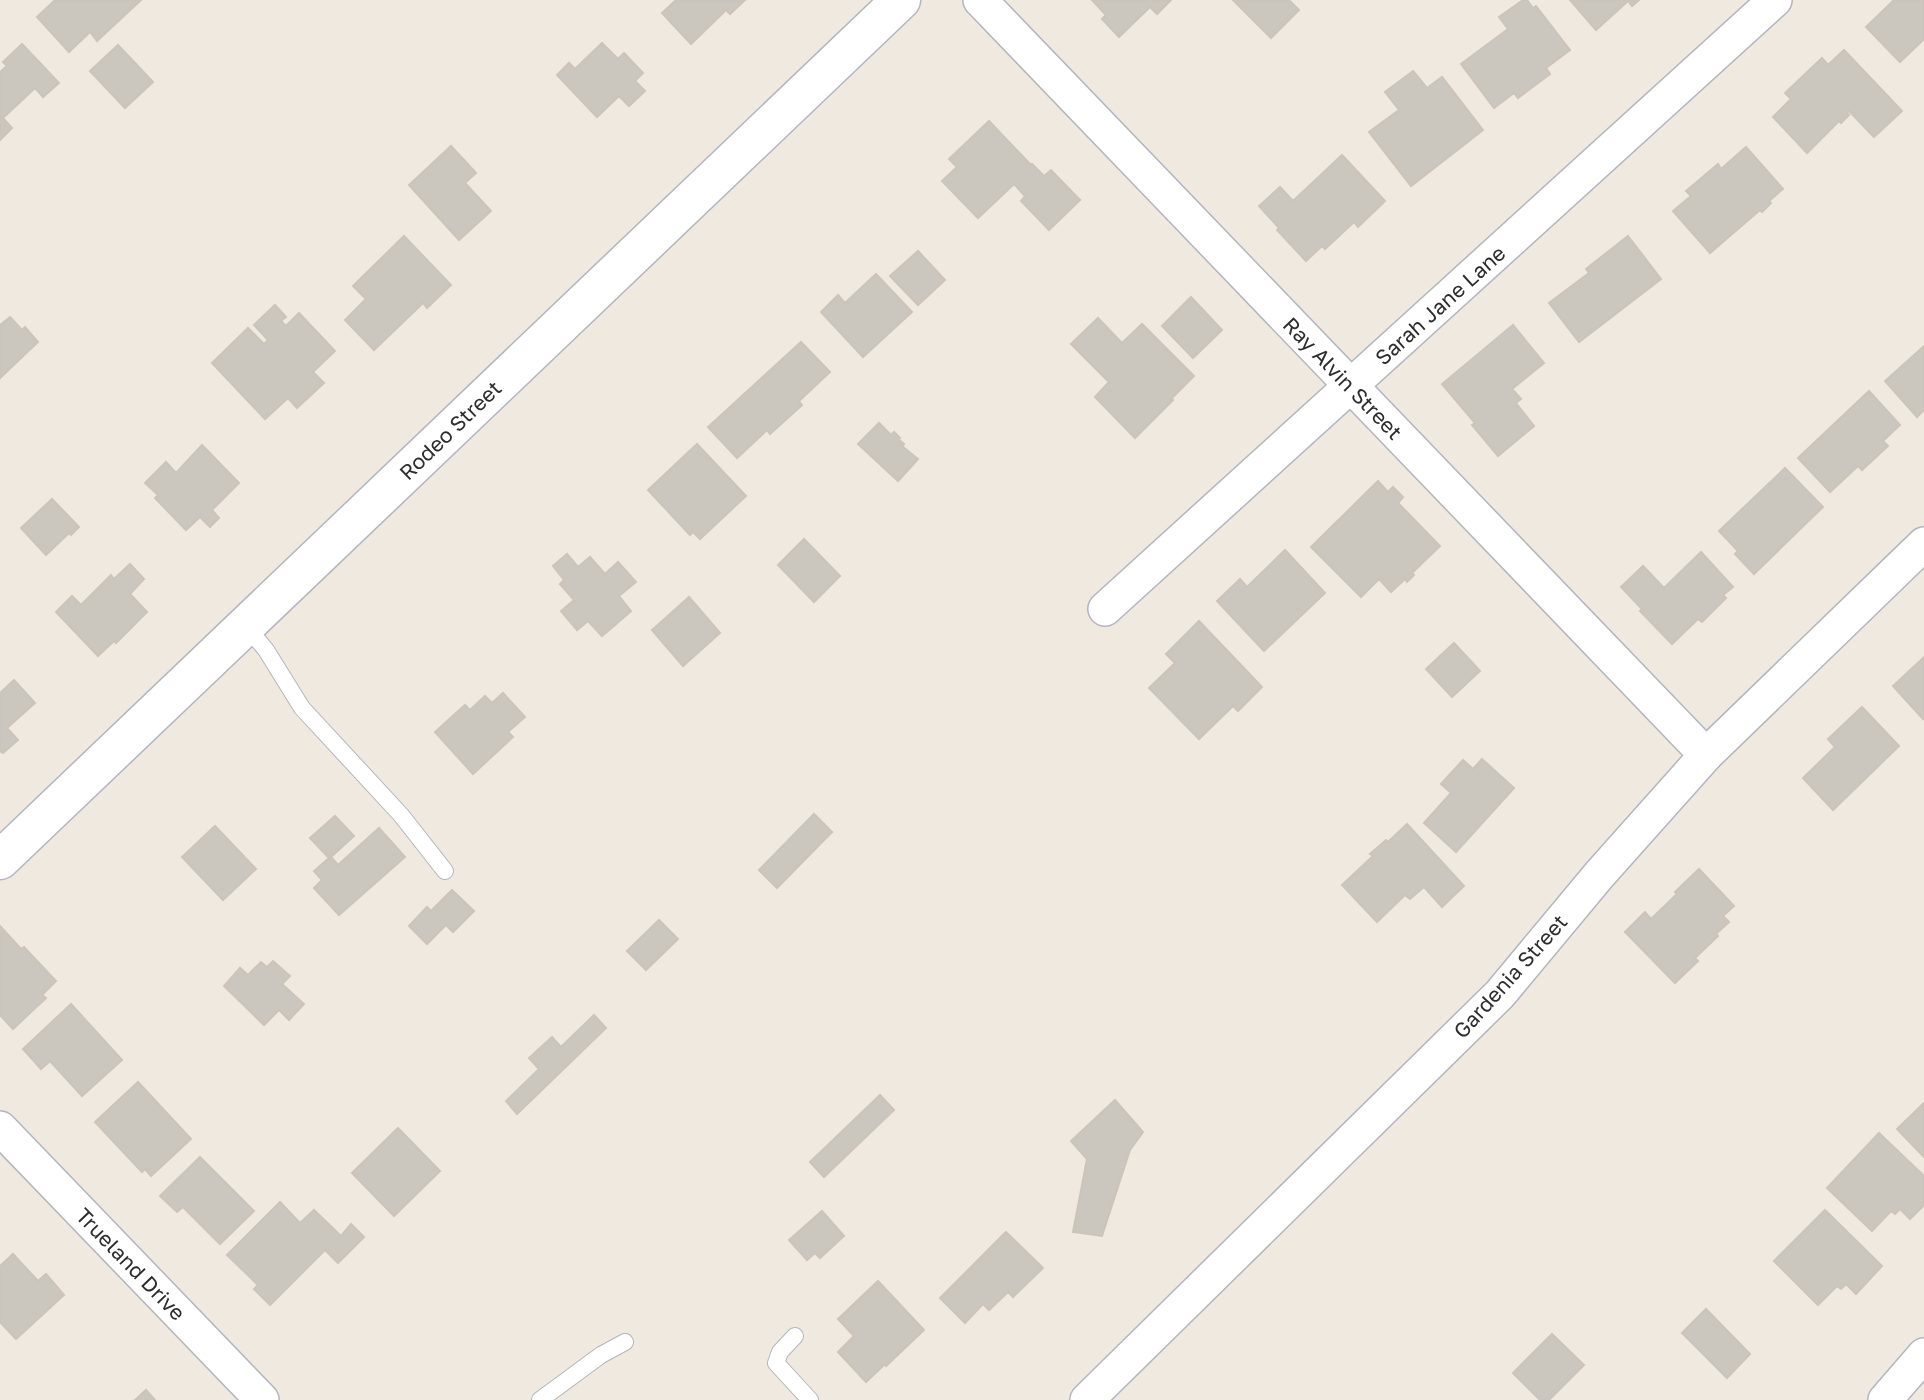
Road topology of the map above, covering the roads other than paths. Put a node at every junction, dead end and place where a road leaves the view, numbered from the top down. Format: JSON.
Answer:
{"nodes":[{"id":1,"x":901,"y":0,"type":"edge"},
{"id":2,"x":980,"y":0,"type":"edge"},
{"id":3,"x":1775,"y":0,"type":"edge"},
{"id":4,"x":1351,"y":386,"type":"junction"},
{"id":5,"x":1924,"y":544,"type":"edge"},
{"id":6,"x":1105,"y":609,"type":"dead end"},
{"id":7,"x":246,"y":626,"type":"junction"},
{"id":8,"x":1706,"y":755,"type":"junction"},
{"id":9,"x":0,"y":860,"type":"edge"},
{"id":10,"x":445,"y":871,"type":"dead end"},
{"id":11,"x":0,"y":1128,"type":"edge"},
{"id":12,"x":795,"y":1336,"type":"dead end"},
{"id":13,"x":625,"y":1342,"type":"dead end"},
{"id":14,"x":1924,"y":1355,"type":"edge"},
{"id":15,"x":262,"y":1400,"type":"edge"},
{"id":16,"x":540,"y":1400,"type":"edge"},
{"id":17,"x":810,"y":1400,"type":"edge"},
{"id":18,"x":1087,"y":1400,"type":"edge"},
{"id":19,"x":1885,"y":1400,"type":"edge"}],
"edges":[{"from":1,"to":7,"type":"street","name":"Rodeo Street"},
{"from":2,"to":4,"type":"street","name":"Ray Alvin Street"},
{"from":3,"to":4,"type":"street","name":"Sarah Jane Lane"},
{"from":4,"to":6,"type":"street","name":"Sarah Jane Lane"},
{"from":4,"to":8,"type":"street","name":"Ray Alvin Street"},
{"from":5,"to":8,"type":"street","name":"Gardenia Street"},
{"from":7,"to":9,"type":"street","name":"Rodeo Street"},
{"from":7,"to":10,"type":"lane"},
{"from":8,"to":18,"type":"street","name":"Gardenia Street"},
{"from":11,"to":15,"type":"street","name":"Trueland Drive"},
{"from":12,"to":17,"type":"lane"},
{"from":13,"to":16,"type":"lane"},
{"from":14,"to":19,"type":"street"}]}
